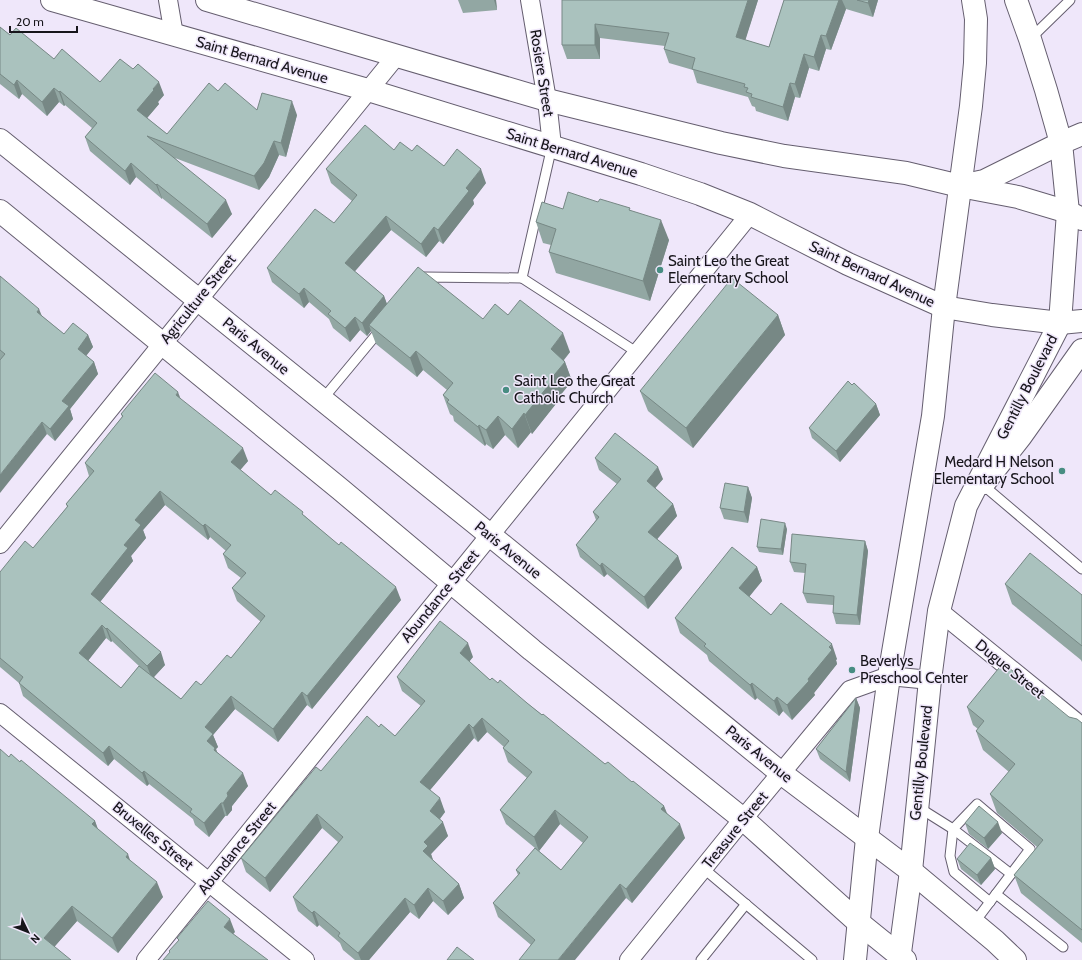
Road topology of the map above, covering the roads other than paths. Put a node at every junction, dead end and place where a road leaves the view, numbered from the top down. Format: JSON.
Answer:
{"nodes":[{"id":1,"x":52,"y":0,"type":"edge"},
{"id":2,"x":168,"y":0,"type":"edge"},
{"id":3,"x":207,"y":0,"type":"edge"},
{"id":4,"x":530,"y":0,"type":"edge"},
{"id":5,"x":974,"y":0,"type":"edge"},
{"id":6,"x":1016,"y":0,"type":"edge"},
{"id":7,"x":1070,"y":0,"type":"edge"},
{"id":8,"x":174,"y":35,"type":"junction"},
{"id":9,"x":1030,"y":39,"type":"junction"},
{"id":10,"x":397,"y":55,"type":"junction"},
{"id":11,"x":368,"y":90,"type":"junction"},
{"id":12,"x":547,"y":100,"type":"junction"},
{"id":13,"x":1082,"y":134,"type":"edge"},
{"id":14,"x":0,"y":140,"type":"edge"},
{"id":15,"x":1061,"y":143,"type":"junction"},
{"id":16,"x":552,"y":146,"type":"junction"},
{"id":17,"x":960,"y":186,"type":"junction"},
{"id":18,"x":0,"y":211,"type":"edge"},
{"id":19,"x":750,"y":214,"type":"junction"},
{"id":20,"x":1075,"y":215,"type":"edge"},
{"id":21,"x":522,"y":278,"type":"junction"},
{"id":22,"x":414,"y":289,"type":"edge"},
{"id":23,"x":198,"y":300,"type":"junction"},
{"id":24,"x":944,"y":307,"type":"junction"},
{"id":25,"x":389,"y":319,"type":"edge"},
{"id":26,"x":1082,"y":321,"type":"edge"},
{"id":27,"x":1060,"y":323,"type":"junction"},
{"id":28,"x":162,"y":343,"type":"junction"},
{"id":29,"x":1082,"y":350,"type":"edge"},
{"id":30,"x":638,"y":353,"type":"junction"},
{"id":31,"x":322,"y":400,"type":"junction"},
{"id":32,"x":983,"y":485,"type":"junction"},
{"id":33,"x":966,"y":506,"type":"junction"},
{"id":34,"x":490,"y":535,"type":"junction"},
{"id":35,"x":0,"y":544,"type":"edge"},
{"id":36,"x":1082,"y":569,"type":"edge"},
{"id":37,"x":452,"y":582,"type":"junction"},
{"id":38,"x":939,"y":611,"type":"junction"},
{"id":39,"x":889,"y":676,"type":"junction"},
{"id":40,"x":930,"y":680,"type":"junction"},
{"id":41,"x":0,"y":713,"type":"edge"},
{"id":42,"x":1082,"y":727,"type":"edge"},
{"id":43,"x":782,"y":773,"type":"junction"},
{"id":44,"x":917,"y":806,"type":"junction"},
{"id":45,"x":743,"y":818,"type":"junction"},
{"id":46,"x":953,"y":829,"type":"junction"},
{"id":47,"x":867,"y":838,"type":"junction"},
{"id":48,"x":703,"y":868,"type":"junction"},
{"id":49,"x":911,"y":871,"type":"junction"},
{"id":50,"x":1011,"y":874,"type":"junction"},
{"id":51,"x":209,"y":882,"type":"junction"},
{"id":52,"x":996,"y":894,"type":"junction"},
{"id":53,"x":990,"y":902,"type":"junction"},
{"id":54,"x":746,"y":904,"type":"junction"},
{"id":55,"x":858,"y":922,"type":"junction"},
{"id":56,"x":974,"y":923,"type":"junction"},
{"id":57,"x":1063,"y":947,"type":"dead end"},
{"id":58,"x":901,"y":959,"type":"edge"},
{"id":59,"x":146,"y":960,"type":"edge"},
{"id":60,"x":305,"y":960,"type":"edge"},
{"id":61,"x":629,"y":960,"type":"edge"},
{"id":62,"x":700,"y":960,"type":"edge"},
{"id":63,"x":812,"y":960,"type":"edge"},
{"id":64,"x":855,"y":960,"type":"edge"},
{"id":65,"x":1015,"y":960,"type":"edge"}],
"edges":[{"from":1,"to":8,"type":"street","name":"Saint Bernard Avenue"},
{"from":2,"to":8,"type":"street"},
{"from":3,"to":10,"type":"street"},
{"from":4,"to":12,"type":"street","name":"Rosiere Street"},
{"from":5,"to":17,"type":"street"},
{"from":6,"to":9,"type":"street","name":"Gentilly Boulevard"},
{"from":7,"to":9,"type":"lane"},
{"from":8,"to":11,"type":"street","name":"Saint Bernard Avenue"},
{"from":9,"to":15,"type":"street","name":"Gentilly Boulevard"},
{"from":10,"to":11,"type":"street","name":"Agriculture Street"},
{"from":10,"to":12,"type":"street"},
{"from":11,"to":16,"type":"street","name":"Saint Bernard Avenue"},
{"from":11,"to":23,"type":"street","name":"Agriculture Street"},
{"from":12,"to":16,"type":"street","name":"Rosiere Street"},
{"from":12,"to":17,"type":"street"},
{"from":13,"to":15,"type":"street"},
{"from":14,"to":23,"type":"street","name":"Paris Avenue"},
{"from":15,"to":17,"type":"street"},
{"from":15,"to":20,"type":"street","name":"Gentilly Boulevard"},
{"from":16,"to":19,"type":"street","name":"Saint Bernard Avenue"},
{"from":16,"to":21,"type":"lane"},
{"from":17,"to":20,"type":"street"},
{"from":17,"to":24,"type":"street"},
{"from":18,"to":28,"type":"street"},
{"from":19,"to":24,"type":"street","name":"Saint Bernard Avenue"},
{"from":19,"to":30,"type":"street","name":"Abundance Street"},
{"from":20,"to":27,"type":"street","name":"Gentilly Boulevard"},
{"from":21,"to":22,"type":"lane"},
{"from":21,"to":30,"type":"lane"},
{"from":23,"to":28,"type":"street","name":"Agriculture Street"},
{"from":23,"to":31,"type":"street","name":"Paris Avenue"},
{"from":24,"to":27,"type":"street","name":"Saint Bernard Avenue"},
{"from":24,"to":39,"type":"street"},
{"from":25,"to":31,"type":"lane"},
{"from":26,"to":27,"type":"street","name":"Saint Bernard Avenue"},
{"from":27,"to":33,"type":"street","name":"Gentilly Boulevard"},
{"from":28,"to":35,"type":"street","name":"Agriculture Street"},
{"from":28,"to":37,"type":"street"},
{"from":29,"to":32,"type":"street"},
{"from":30,"to":34,"type":"street","name":"Abundance Street"},
{"from":31,"to":34,"type":"street","name":"Paris Avenue"},
{"from":32,"to":33,"type":"street"},
{"from":32,"to":36,"type":"lane"},
{"from":33,"to":38,"type":"street","name":"Gentilly Boulevard"},
{"from":34,"to":37,"type":"street","name":"Abundance Street"},
{"from":34,"to":43,"type":"street","name":"Paris Avenue"},
{"from":37,"to":45,"type":"street"},
{"from":37,"to":51,"type":"street","name":"Abundance Street"},
{"from":38,"to":40,"type":"street","name":"Gentilly Boulevard"},
{"from":38,"to":42,"type":"street","name":"Dugue Street"},
{"from":39,"to":40,"type":"street","name":"Treasure Street"},
{"from":39,"to":43,"type":"street","name":"Treasure Street"},
{"from":39,"to":47,"type":"street"},
{"from":40,"to":44,"type":"street","name":"Gentilly Boulevard"},
{"from":41,"to":51,"type":"street","name":"Bruxelles Street"},
{"from":43,"to":45,"type":"street","name":"Treasure Street"},
{"from":43,"to":47,"type":"street","name":"Paris Avenue"},
{"from":44,"to":46,"type":"lane"},
{"from":44,"to":49,"type":"street","name":"Gentilly Boulevard"},
{"from":45,"to":48,"type":"street","name":"Treasure Street"},
{"from":45,"to":55,"type":"street"},
{"from":46,"to":50,"type":"lane"},
{"from":46,"to":50,"type":"lane"},
{"from":46,"to":53,"type":"lane"},
{"from":47,"to":49,"type":"street","name":"Paris Avenue"},
{"from":47,"to":55,"type":"street"},
{"from":48,"to":54,"type":"lane"},
{"from":48,"to":61,"type":"street","name":"Treasure Street"},
{"from":49,"to":56,"type":"street","name":"Paris Avenue"},
{"from":49,"to":58,"type":"street","name":"Gentilly Boulevard"},
{"from":50,"to":52,"type":"lane"},
{"from":51,"to":59,"type":"street","name":"Abundance Street"},
{"from":51,"to":60,"type":"street","name":"Bruxelles Street"},
{"from":52,"to":53,"type":"lane"},
{"from":52,"to":57,"type":"lane"},
{"from":53,"to":56,"type":"lane"},
{"from":54,"to":62,"type":"lane"},
{"from":54,"to":63,"type":"lane"},
{"from":55,"to":58,"type":"street"},
{"from":55,"to":64,"type":"street"},
{"from":56,"to":65,"type":"street","name":"Paris Avenue"}]}
